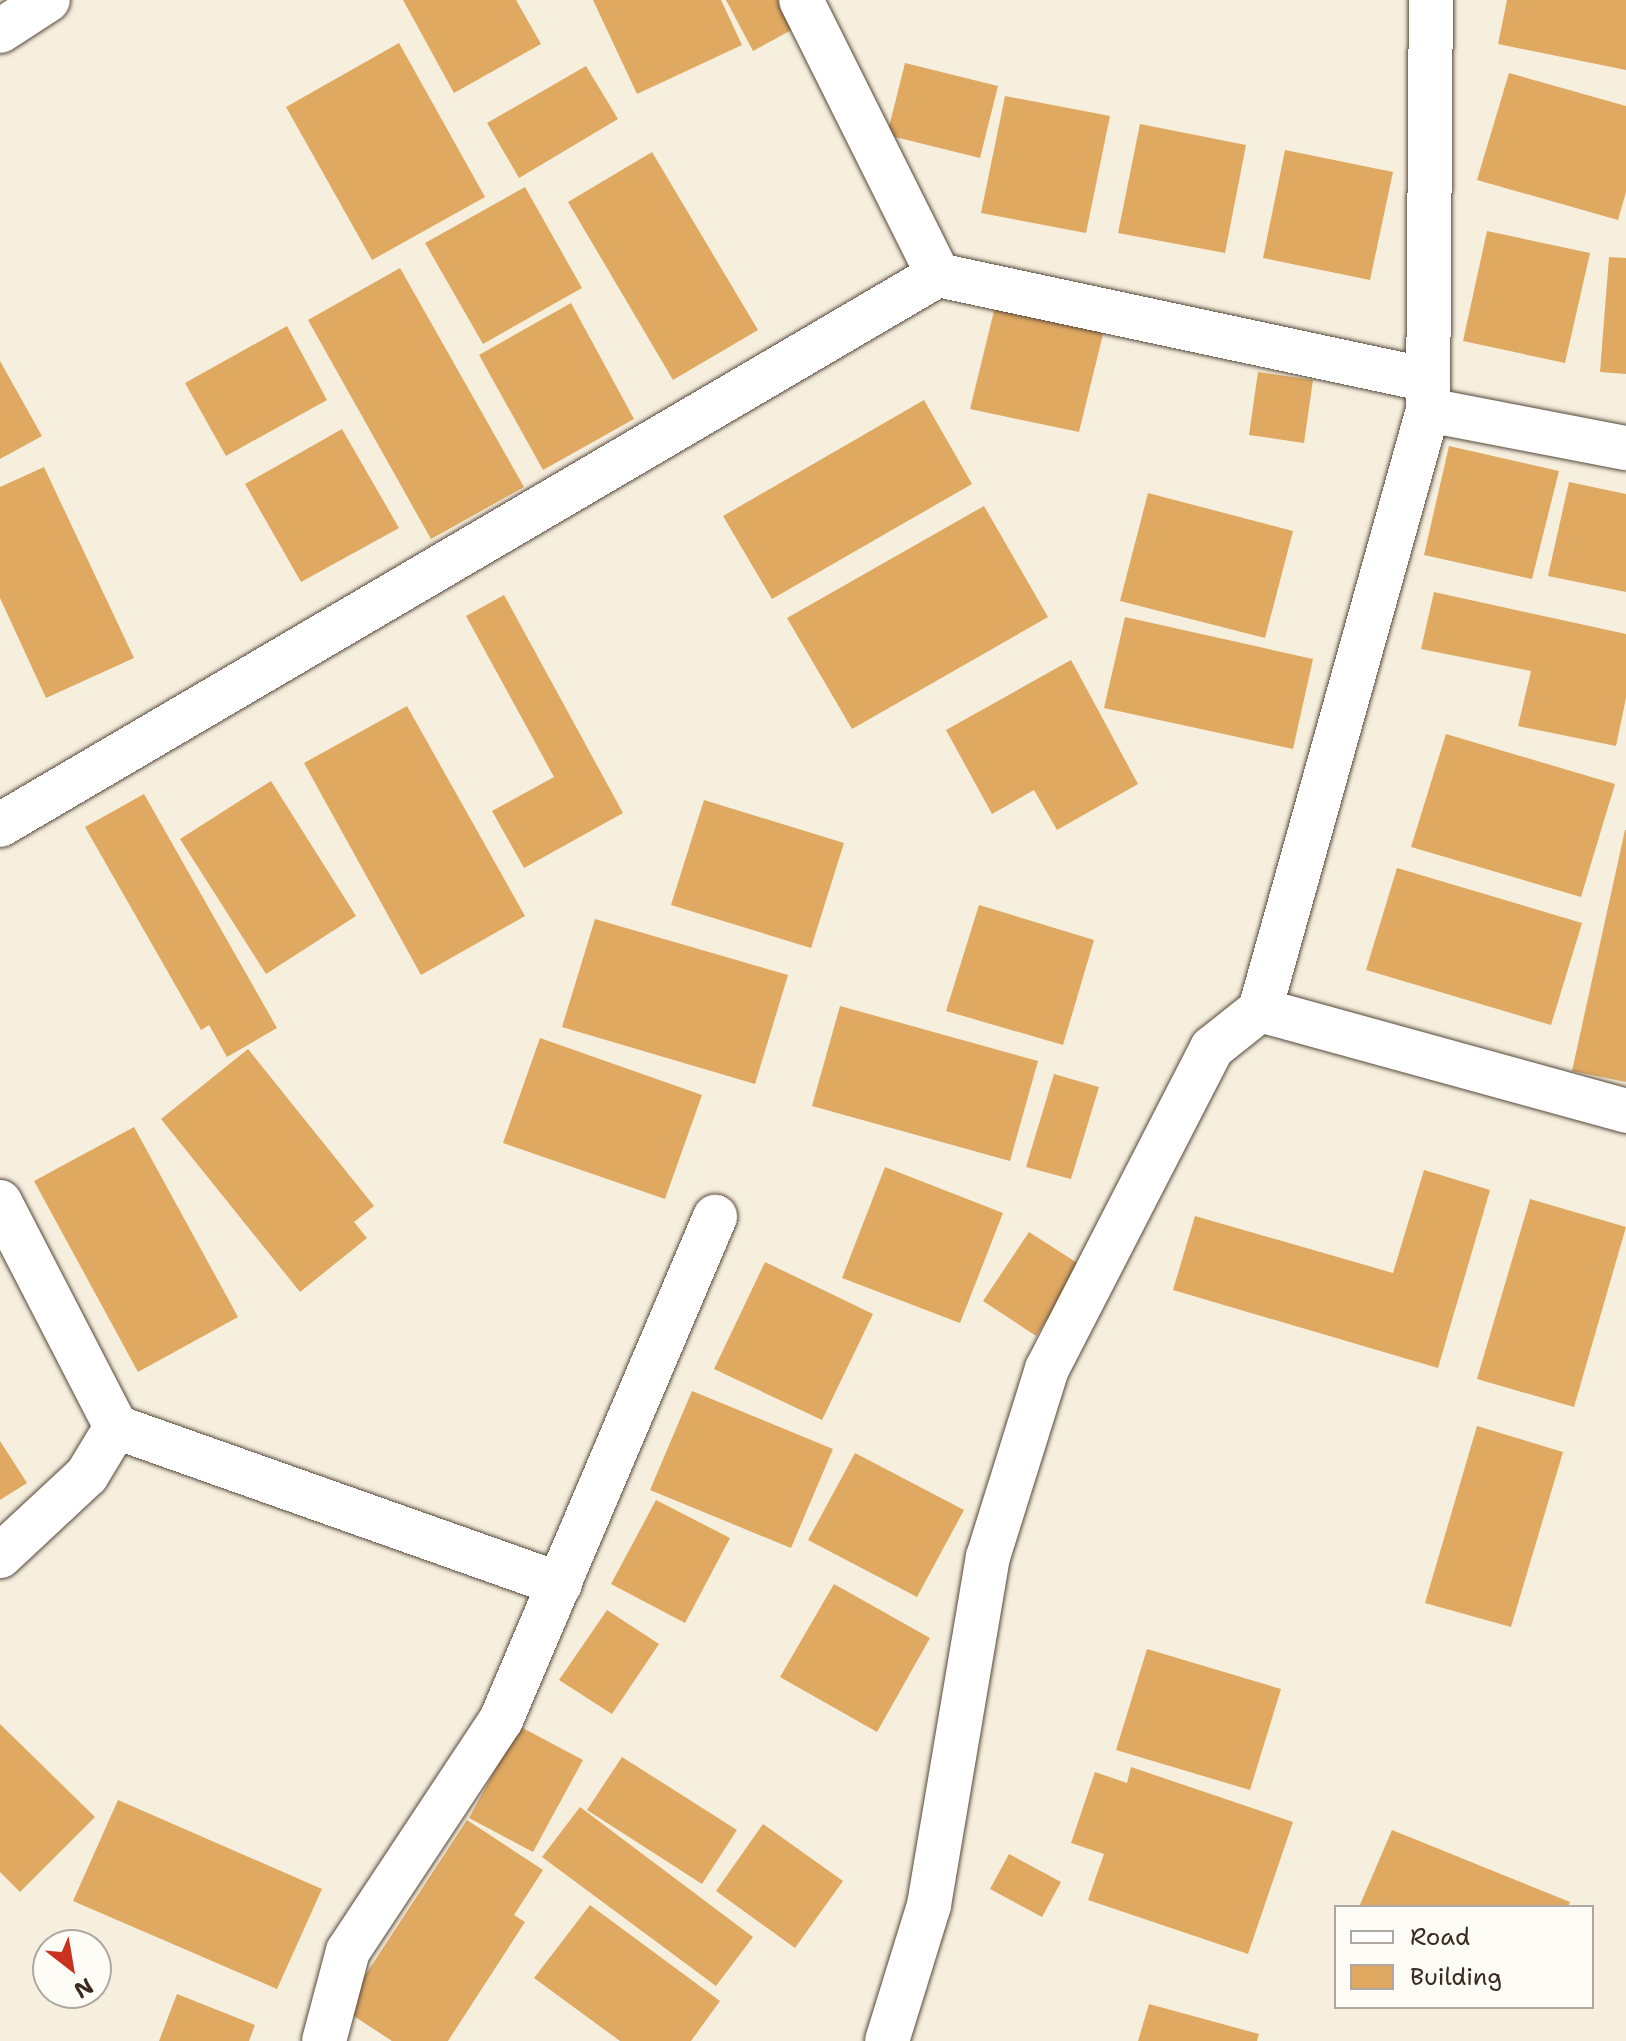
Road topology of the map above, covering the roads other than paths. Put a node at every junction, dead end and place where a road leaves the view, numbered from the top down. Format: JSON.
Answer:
{"nodes":[{"id":1,"x":48,"y":0,"type":"edge"},
{"id":2,"x":801,"y":0,"type":"edge"},
{"id":3,"x":1431,"y":0,"type":"edge"},
{"id":4,"x":0,"y":31,"type":"edge"},
{"id":5,"x":938,"y":275,"type":"junction"},
{"id":6,"x":1428,"y":395,"type":"junction"},
{"id":7,"x":1626,"y":448,"type":"edge"},
{"id":8,"x":0,"y":825,"type":"edge"},
{"id":9,"x":1260,"y":1010,"type":"junction"},
{"id":10,"x":1626,"y":1111,"type":"edge"},
{"id":11,"x":0,"y":1202,"type":"edge"},
{"id":12,"x":715,"y":1217,"type":"dead end"},
{"id":13,"x":116,"y":1427,"type":"junction"},
{"id":14,"x":0,"y":1556,"type":"edge"},
{"id":15,"x":560,"y":1584,"type":"junction"},
{"id":16,"x":324,"y":2041,"type":"edge"},
{"id":17,"x":887,"y":2041,"type":"edge"}],
"edges":[{"from":1,"to":4,"type":"street"},
{"from":2,"to":5,"type":"street"},
{"from":3,"to":6,"type":"street"},
{"from":5,"to":6,"type":"street"},
{"from":5,"to":8,"type":"street"},
{"from":6,"to":7,"type":"street"},
{"from":6,"to":9,"type":"street"},
{"from":9,"to":10,"type":"street"},
{"from":9,"to":17,"type":"street"},
{"from":11,"to":13,"type":"street"},
{"from":12,"to":15,"type":"street"},
{"from":13,"to":14,"type":"street"},
{"from":13,"to":15,"type":"street"},
{"from":15,"to":16,"type":"street"}]}
